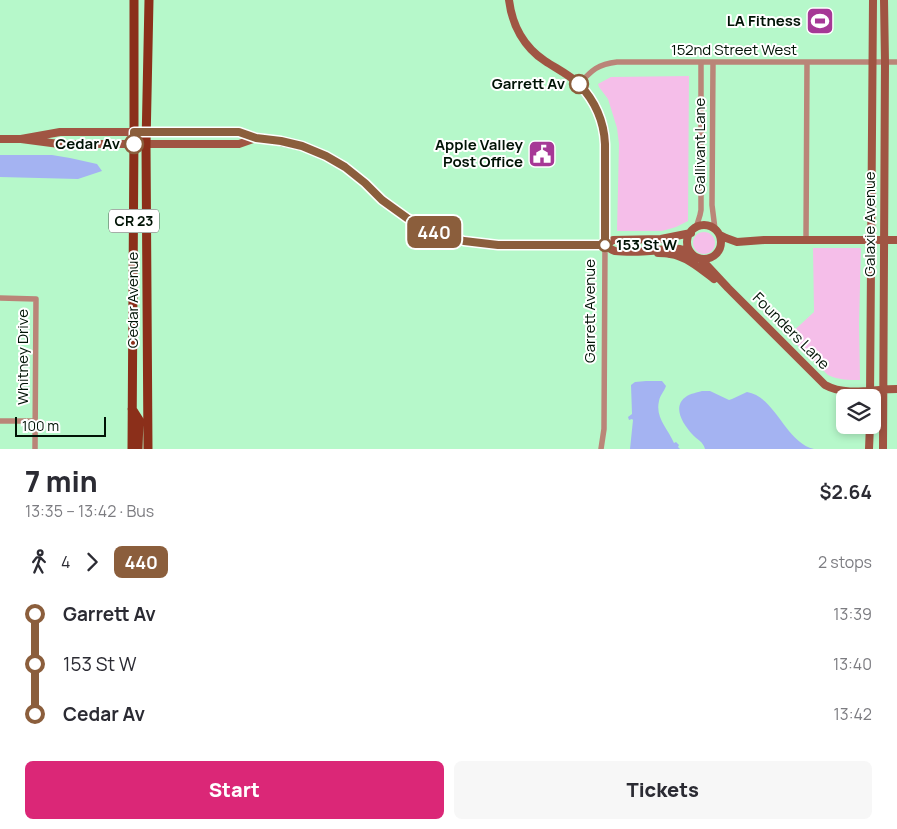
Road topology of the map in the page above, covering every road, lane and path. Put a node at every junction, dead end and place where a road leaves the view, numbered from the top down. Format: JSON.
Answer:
{"nodes":[{"id":1,"x":134,"y":0,"type":"edge"},
{"id":2,"x":149,"y":0,"type":"edge"},
{"id":3,"x":509,"y":0,"type":"edge"},
{"id":4,"x":872,"y":0,"type":"edge"},
{"id":5,"x":884,"y":0,"type":"edge"},
{"id":6,"x":701,"y":62,"type":"junction"},
{"id":7,"x":713,"y":62,"type":"junction"},
{"id":8,"x":806,"y":62,"type":"junction"},
{"id":9,"x":872,"y":62,"type":"junction"},
{"id":10,"x":885,"y":62,"type":"junction"},
{"id":11,"x":897,"y":62,"type":"edge"},
{"id":12,"x":579,"y":84,"type":"junction"},
{"id":13,"x":134,"y":132,"type":"junction"},
{"id":14,"x":146,"y":132,"type":"junction"},
{"id":15,"x":256,"y":138,"type":"junction"},
{"id":16,"x":0,"y":139,"type":"edge"},
{"id":17,"x":21,"y":139,"type":"junction"},
{"id":18,"x":134,"y":144,"type":"junction"},
{"id":19,"x":146,"y":144,"type":"junction"},
{"id":20,"x":693,"y":230,"type":"junction"},
{"id":21,"x":717,"y":232,"type":"junction"},
{"id":22,"x":806,"y":240,"type":"junction"},
{"id":23,"x":871,"y":240,"type":"junction"},
{"id":24,"x":884,"y":240,"type":"junction"},
{"id":25,"x":897,"y":240,"type":"edge"},
{"id":26,"x":605,"y":245,"type":"junction"},
{"id":27,"x":648,"y":251,"type":"junction"},
{"id":28,"x":693,"y":255,"type":"junction"},
{"id":29,"x":701,"y":259,"type":"junction"},
{"id":30,"x":728,"y":288,"type":"junction"},
{"id":31,"x":0,"y":298,"type":"edge"},
{"id":32,"x":870,"y":389,"type":"edge"},
{"id":33,"x":897,"y":389,"type":"edge"},
{"id":34,"x":836,"y":390,"type":"edge"},
{"id":35,"x":883,"y":390,"type":"junction"},
{"id":36,"x":132,"y":408,"type":"junction"},
{"id":37,"x":0,"y":421,"type":"edge"},
{"id":38,"x":35,"y":421,"type":"junction"},
{"id":39,"x":870,"y":434,"type":"edge"},
{"id":40,"x":35,"y":449,"type":"edge"},
{"id":41,"x":132,"y":449,"type":"edge"},
{"id":42,"x":138,"y":449,"type":"edge"},
{"id":43,"x":148,"y":449,"type":"edge"},
{"id":44,"x":602,"y":449,"type":"edge"},
{"id":45,"x":869,"y":449,"type":"edge"},
{"id":46,"x":883,"y":449,"type":"edge"}],
"edges":[{"from":1,"to":13,"type":"main road","name":"Cedar Avenue","number":"CR 23"},
{"from":2,"to":14,"type":"main road","name":"Cedar Avenue","number":"CR 23"},
{"from":3,"to":12,"type":"street","name":"Garrett Avenue"},
{"from":4,"to":9,"type":"street","name":"Galaxie Avenue"},
{"from":5,"to":10,"type":"street","name":"Galaxie Avenue"},
{"from":6,"to":7,"type":"street","name":"152nd Street West"},
{"from":6,"to":12,"type":"street","name":"152nd Street West"},
{"from":6,"to":20,"type":"street","name":"Gallivant Lane"},
{"from":7,"to":8,"type":"street","name":"152nd Street West"},
{"from":7,"to":21,"type":"street","name":"Gallivant Lane"},
{"from":8,"to":9,"type":"street","name":"152nd Street West"},
{"from":8,"to":22,"type":"street"},
{"from":9,"to":10,"type":"street","name":"152nd Street West"},
{"from":9,"to":23,"type":"street","name":"Galaxie Avenue"},
{"from":10,"to":11,"type":"street","name":"152nd Street West"},
{"from":10,"to":24,"type":"street","name":"Galaxie Avenue"},
{"from":12,"to":26,"type":"street","name":"Garrett Avenue"},
{"from":13,"to":14,"type":"street"},
{"from":13,"to":17,"type":"street"},
{"from":13,"to":18,"type":"main road","name":"Cedar Avenue","number":"CR 23"},
{"from":14,"to":15,"type":"street"},
{"from":14,"to":19,"type":"main road","name":"Cedar Avenue","number":"CR 23"},
{"from":15,"to":19,"type":"street"},
{"from":15,"to":26,"type":"street"},
{"from":16,"to":17,"type":"street"},
{"from":17,"to":18,"type":"street"},
{"from":18,"to":19,"type":"street"},
{"from":18,"to":36,"type":"main road","name":"Cedar Avenue","number":"CR 23"},
{"from":19,"to":43,"type":"main road","name":"Cedar Avenue","number":"CR 23"},
{"from":20,"to":21,"type":"street"},
{"from":20,"to":26,"type":"street"},
{"from":20,"to":28,"type":"street"},
{"from":21,"to":22,"type":"street"},
{"from":21,"to":29,"type":"street"},
{"from":22,"to":23,"type":"street"},
{"from":23,"to":24,"type":"street"},
{"from":23,"to":32,"type":"street","name":"Galaxie Avenue"},
{"from":24,"to":25,"type":"street"},
{"from":24,"to":35,"type":"street","name":"Galaxie Avenue"},
{"from":26,"to":27,"type":"street"},
{"from":26,"to":44,"type":"street","name":"Garrett Avenue"},
{"from":27,"to":28,"type":"street"},
{"from":27,"to":30,"type":"street","name":"Founders Lane"},
{"from":28,"to":29,"type":"street"},
{"from":29,"to":30,"type":"street","name":"Founders Lane"},
{"from":30,"to":34,"type":"street","name":"Founders Lane"},
{"from":31,"to":38,"type":"street","name":"Whitney Drive"},
{"from":33,"to":35,"type":"street","name":"Founders Lane"},
{"from":35,"to":46,"type":"street","name":"Galaxie Avenue"},
{"from":36,"to":41,"type":"main road","name":"Cedar Avenue","number":"CR 23"},
{"from":36,"to":42,"type":"main road"},
{"from":37,"to":38,"type":"street","name":"Whitney Drive"},
{"from":38,"to":40,"type":"street","name":"Whitney Drive"},
{"from":39,"to":45,"type":"street"}]}
